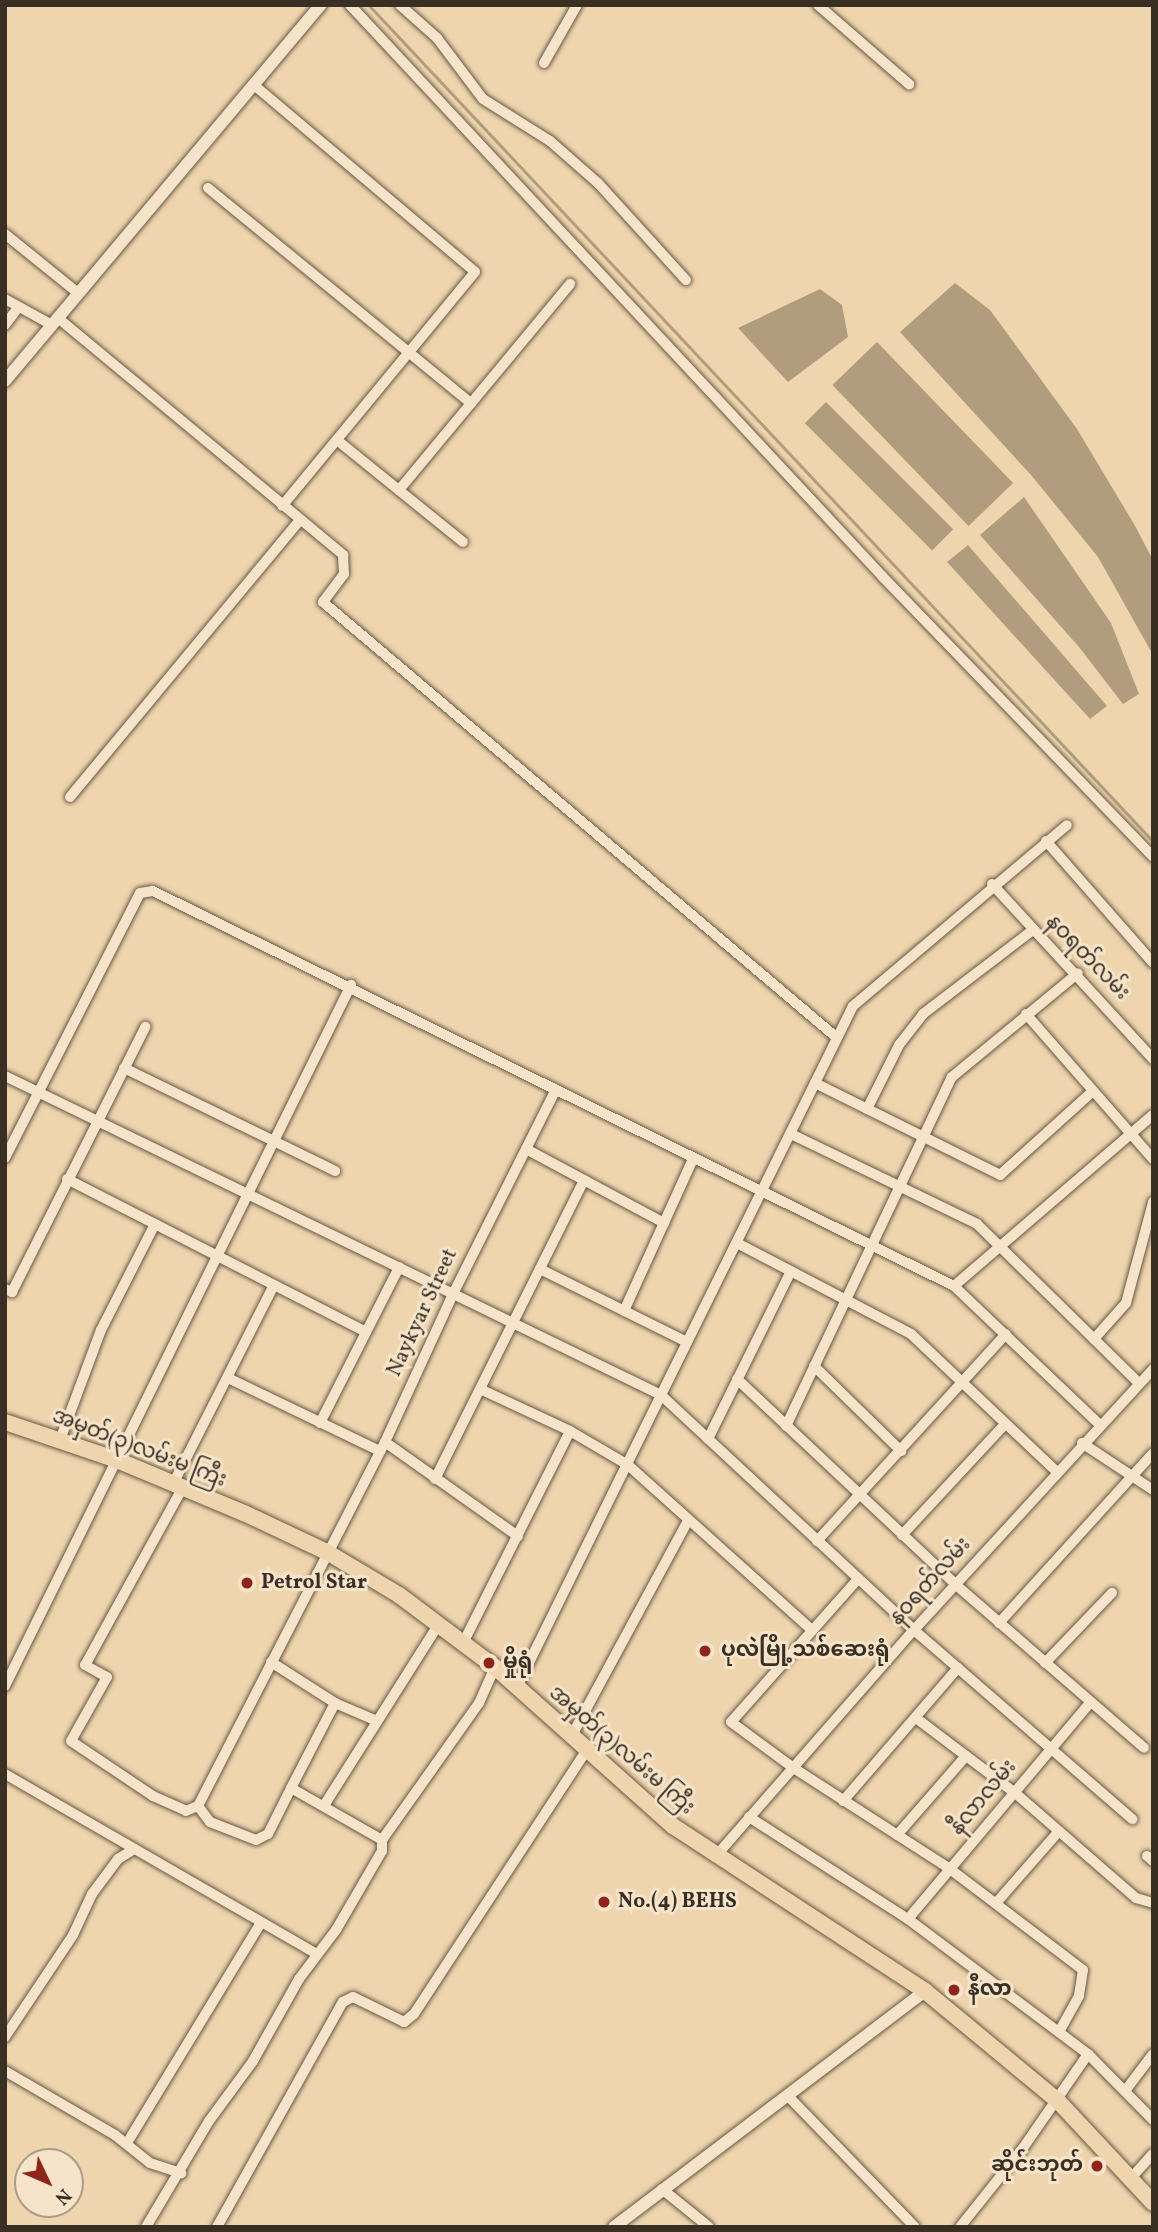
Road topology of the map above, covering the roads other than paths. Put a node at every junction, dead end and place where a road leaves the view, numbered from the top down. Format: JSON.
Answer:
{"nodes":[{"id":1,"x":320,"y":5,"type":"edge"},
{"id":2,"x":350,"y":5,"type":"edge"},
{"id":3,"x":400,"y":5,"type":"edge"},
{"id":4,"x":577,"y":5,"type":"edge"},
{"id":5,"x":818,"y":5,"type":"edge"},
{"id":6,"x":544,"y":62,"type":"dead end"},
{"id":7,"x":254,"y":85,"type":"junction"},
{"id":8,"x":909,"y":85,"type":"dead end"},
{"id":9,"x":208,"y":188,"type":"dead end"},
{"id":10,"x":5,"y":234,"type":"edge"},
{"id":11,"x":686,"y":279,"type":"dead end"},
{"id":12,"x":570,"y":284,"type":"dead end"},
{"id":13,"x":78,"y":293,"type":"junction"},
{"id":14,"x":5,"y":299,"type":"edge"},
{"id":15,"x":17,"y":309,"type":"junction"},
{"id":16,"x":55,"y":321,"type":"junction"},
{"id":17,"x":5,"y":325,"type":"edge"},
{"id":18,"x":410,"y":351,"type":"junction"},
{"id":19,"x":5,"y":381,"type":"edge"},
{"id":20,"x":471,"y":403,"type":"junction"},
{"id":21,"x":337,"y":440,"type":"junction"},
{"id":22,"x":399,"y":490,"type":"junction"},
{"id":23,"x":282,"y":506,"type":"junction"},
{"id":24,"x":300,"y":520,"type":"junction"},
{"id":25,"x":463,"y":542,"type":"dead end"},
{"id":26,"x":70,"y":797,"type":"dead end"},
{"id":27,"x":1066,"y":825,"type":"dead end"},
{"id":28,"x":1046,"y":841,"type":"junction"},
{"id":29,"x":1153,"y":857,"type":"edge"},
{"id":30,"x":992,"y":884,"type":"junction"},
{"id":31,"x":1033,"y":930,"type":"junction"},
{"id":32,"x":1153,"y":963,"type":"edge"},
{"id":33,"x":1078,"y":973,"type":"junction"},
{"id":34,"x":351,"y":985,"type":"junction"},
{"id":35,"x":1026,"y":1014,"type":"junction"},
{"id":36,"x":145,"y":1027,"type":"dead end"},
{"id":37,"x":836,"y":1037,"type":"junction"},
{"id":38,"x":1153,"y":1059,"type":"edge"},
{"id":39,"x":124,"y":1068,"type":"junction"},
{"id":40,"x":5,"y":1076,"type":"edge"},
{"id":41,"x":815,"y":1083,"type":"junction"},
{"id":42,"x":37,"y":1091,"type":"junction"},
{"id":43,"x":555,"y":1091,"type":"junction"},
{"id":44,"x":1093,"y":1091,"type":"junction"},
{"id":45,"x":867,"y":1109,"type":"junction"},
{"id":46,"x":1153,"y":1115,"type":"edge"},
{"id":47,"x":96,"y":1120,"type":"junction"},
{"id":48,"x":791,"y":1134,"type":"junction"},
{"id":49,"x":1131,"y":1134,"type":"junction"},
{"id":50,"x":922,"y":1137,"type":"junction"},
{"id":51,"x":274,"y":1140,"type":"junction"},
{"id":52,"x":526,"y":1149,"type":"junction"},
{"id":53,"x":5,"y":1158,"type":"edge"},
{"id":54,"x":693,"y":1159,"type":"junction"},
{"id":55,"x":1153,"y":1159,"type":"edge"},
{"id":56,"x":335,"y":1171,"type":"dead end"},
{"id":57,"x":67,"y":1179,"type":"junction"},
{"id":58,"x":584,"y":1180,"type":"junction"},
{"id":59,"x":900,"y":1188,"type":"junction"},
{"id":60,"x":763,"y":1190,"type":"junction"},
{"id":61,"x":247,"y":1194,"type":"junction"},
{"id":62,"x":1153,"y":1202,"type":"edge"},
{"id":63,"x":664,"y":1223,"type":"junction"},
{"id":64,"x":155,"y":1224,"type":"junction"},
{"id":65,"x":737,"y":1243,"type":"junction"},
{"id":66,"x":872,"y":1243,"type":"junction"},
{"id":67,"x":998,"y":1247,"type":"junction"},
{"id":68,"x":1140,"y":1250,"type":"junction"},
{"id":69,"x":1153,"y":1253,"type":"edge"},
{"id":70,"x":217,"y":1256,"type":"junction"},
{"id":71,"x":399,"y":1268,"type":"junction"},
{"id":72,"x":540,"y":1269,"type":"junction"},
{"id":73,"x":792,"y":1271,"type":"junction"},
{"id":74,"x":274,"y":1285,"type":"junction"},
{"id":75,"x":954,"y":1286,"type":"junction"},
{"id":76,"x":5,"y":1289,"type":"edge"},
{"id":77,"x":453,"y":1294,"type":"junction"},
{"id":78,"x":846,"y":1297,"type":"junction"},
{"id":79,"x":624,"y":1311,"type":"junction"},
{"id":80,"x":513,"y":1323,"type":"junction"},
{"id":81,"x":366,"y":1332,"type":"junction"},
{"id":82,"x":1006,"y":1334,"type":"junction"},
{"id":83,"x":1094,"y":1339,"type":"junction"},
{"id":84,"x":687,"y":1342,"type":"junction"},
{"id":85,"x":814,"y":1366,"type":"junction"},
{"id":86,"x":1153,"y":1369,"type":"edge"},
{"id":87,"x":228,"y":1378,"type":"junction"},
{"id":88,"x":737,"y":1379,"type":"junction"},
{"id":89,"x":964,"y":1382,"type":"junction"},
{"id":90,"x":1139,"y":1382,"type":"junction"},
{"id":91,"x":480,"y":1390,"type":"junction"},
{"id":92,"x":661,"y":1395,"type":"junction"},
{"id":93,"x":5,"y":1422,"type":"edge"},
{"id":94,"x":320,"y":1423,"type":"junction"},
{"id":95,"x":1005,"y":1424,"type":"junction"},
{"id":96,"x":1099,"y":1424,"type":"junction"},
{"id":97,"x":786,"y":1426,"type":"junction"},
{"id":98,"x":570,"y":1431,"type":"junction"},
{"id":99,"x":708,"y":1439,"type":"junction"},
{"id":100,"x":60,"y":1440,"type":"junction"},
{"id":101,"x":1082,"y":1443,"type":"junction"},
{"id":102,"x":382,"y":1447,"type":"junction"},
{"id":103,"x":901,"y":1451,"type":"junction"},
{"id":104,"x":1153,"y":1453,"type":"edge"},
{"id":105,"x":117,"y":1460,"type":"junction"},
{"id":106,"x":628,"y":1465,"type":"junction"},
{"id":107,"x":1056,"y":1471,"type":"junction"},
{"id":108,"x":1132,"y":1477,"type":"junction"},
{"id":109,"x":435,"y":1479,"type":"junction"},
{"id":110,"x":178,"y":1486,"type":"junction"},
{"id":111,"x":1153,"y":1490,"type":"edge"},
{"id":112,"x":859,"y":1496,"type":"junction"},
{"id":113,"x":688,"y":1521,"type":"junction"},
{"id":114,"x":902,"y":1535,"type":"junction"},
{"id":115,"x":517,"y":1536,"type":"junction"},
{"id":116,"x":817,"y":1541,"type":"junction"},
{"id":117,"x":327,"y":1552,"type":"junction"},
{"id":118,"x":858,"y":1579,"type":"junction"},
{"id":119,"x":955,"y":1584,"type":"junction"},
{"id":120,"x":1112,"y":1593,"type":"dead end"},
{"id":121,"x":999,"y":1623,"type":"junction"},
{"id":122,"x":439,"y":1624,"type":"junction"},
{"id":123,"x":811,"y":1630,"type":"junction"},
{"id":124,"x":914,"y":1630,"type":"junction"},
{"id":125,"x":463,"y":1643,"type":"junction"},
{"id":126,"x":271,"y":1662,"type":"junction"},
{"id":127,"x":1045,"y":1663,"type":"junction"},
{"id":128,"x":495,"y":1667,"type":"junction"},
{"id":129,"x":958,"y":1668,"type":"junction"},
{"id":130,"x":5,"y":1686,"type":"edge"},
{"id":131,"x":517,"y":1687,"type":"junction"},
{"id":132,"x":335,"y":1703,"type":"junction"},
{"id":133,"x":1090,"y":1703,"type":"junction"},
{"id":134,"x":916,"y":1718,"type":"junction"},
{"id":135,"x":377,"y":1721,"type":"junction"},
{"id":136,"x":570,"y":1738,"type":"junction"},
{"id":137,"x":1051,"y":1748,"type":"junction"},
{"id":138,"x":1144,"y":1748,"type":"dead end"},
{"id":139,"x":586,"y":1751,"type":"junction"},
{"id":140,"x":966,"y":1756,"type":"junction"},
{"id":141,"x":792,"y":1767,"type":"junction"},
{"id":142,"x":5,"y":1774,"type":"edge"},
{"id":143,"x":291,"y":1788,"type":"junction"},
{"id":144,"x":1014,"y":1792,"type":"junction"},
{"id":145,"x":844,"y":1801,"type":"junction"},
{"id":146,"x":325,"y":1804,"type":"junction"},
{"id":147,"x":198,"y":1806,"type":"junction"},
{"id":148,"x":749,"y":1817,"type":"junction"},
{"id":149,"x":1132,"y":1819,"type":"dead end"},
{"id":150,"x":1059,"y":1831,"type":"junction"},
{"id":151,"x":897,"y":1835,"type":"junction"},
{"id":152,"x":382,"y":1840,"type":"junction"},
{"id":153,"x":134,"y":1849,"type":"junction"},
{"id":154,"x":715,"y":1858,"type":"junction"},
{"id":155,"x":950,"y":1869,"type":"junction"},
{"id":156,"x":997,"y":1902,"type":"junction"},
{"id":157,"x":1153,"y":1903,"type":"edge"},
{"id":158,"x":908,"y":1919,"type":"junction"},
{"id":159,"x":261,"y":1923,"type":"junction"},
{"id":160,"x":317,"y":1954,"type":"junction"},
{"id":161,"x":925,"y":1991,"type":"junction"},
{"id":162,"x":1059,"y":2032,"type":"junction"},
{"id":163,"x":5,"y":2037,"type":"edge"},
{"id":164,"x":1088,"y":2054,"type":"junction"},
{"id":165,"x":1153,"y":2054,"type":"edge"},
{"id":166,"x":5,"y":2071,"type":"edge"},
{"id":167,"x":1125,"y":2091,"type":"junction"},
{"id":168,"x":788,"y":2096,"type":"junction"},
{"id":169,"x":1058,"y":2101,"type":"junction"},
{"id":170,"x":1153,"y":2120,"type":"edge"},
{"id":171,"x":127,"y":2143,"type":"junction"},
{"id":172,"x":1153,"y":2154,"type":"edge"},
{"id":173,"x":181,"y":2173,"type":"junction"},
{"id":174,"x":1132,"y":2176,"type":"junction"},
{"id":175,"x":662,"y":2189,"type":"junction"},
{"id":176,"x":1153,"y":2203,"type":"edge"},
{"id":177,"x":146,"y":2227,"type":"edge"},
{"id":178,"x":217,"y":2227,"type":"edge"},
{"id":179,"x":614,"y":2227,"type":"edge"},
{"id":180,"x":709,"y":2227,"type":"edge"},
{"id":181,"x":915,"y":2227,"type":"edge"},
{"id":182,"x":960,"y":2227,"type":"edge"}],
"edges":[{"from":1,"to":7,"type":"street"},
{"from":2,"to":29,"type":"street"},
{"from":3,"to":11,"type":"street"},
{"from":4,"to":6,"type":"street"},
{"from":5,"to":8,"type":"street"},
{"from":7,"to":13,"type":"street"},
{"from":7,"to":18,"type":"street"},
{"from":9,"to":18,"type":"street"},
{"from":10,"to":13,"type":"street"},
{"from":12,"to":20,"type":"street"},
{"from":13,"to":16,"type":"street"},
{"from":14,"to":15,"type":"street"},
{"from":15,"to":16,"type":"street"},
{"from":15,"to":17,"type":"street"},
{"from":16,"to":19,"type":"street"},
{"from":16,"to":23,"type":"street"},
{"from":18,"to":20,"type":"street"},
{"from":18,"to":21,"type":"street"},
{"from":20,"to":22,"type":"street"},
{"from":21,"to":22,"type":"street"},
{"from":21,"to":23,"type":"street"},
{"from":22,"to":25,"type":"street"},
{"from":23,"to":24,"type":"street"},
{"from":24,"to":26,"type":"street"},
{"from":24,"to":37,"type":"street"},
{"from":27,"to":28,"type":"street"},
{"from":28,"to":30,"type":"street"},
{"from":28,"to":32,"type":"street"},
{"from":30,"to":31,"type":"street","name":"နဝရတ်လမ်း"},
{"from":30,"to":37,"type":"street"},
{"from":31,"to":33,"type":"street","name":"နဝရတ်လမ်း"},
{"from":31,"to":45,"type":"street"},
{"from":33,"to":35,"type":"street"},
{"from":33,"to":38,"type":"street","name":"နဝရတ်လမ်း"},
{"from":34,"to":42,"type":"street"},
{"from":34,"to":43,"type":"street"},
{"from":34,"to":51,"type":"street"},
{"from":35,"to":44,"type":"street"},
{"from":35,"to":50,"type":"street"},
{"from":36,"to":39,"type":"street"},
{"from":37,"to":41,"type":"street"},
{"from":39,"to":47,"type":"street"},
{"from":39,"to":51,"type":"street"},
{"from":40,"to":42,"type":"street"},
{"from":41,"to":45,"type":"street"},
{"from":41,"to":48,"type":"street"},
{"from":42,"to":47,"type":"street"},
{"from":42,"to":53,"type":"street"},
{"from":43,"to":52,"type":"street","name":"Naykyar Street"},
{"from":43,"to":54,"type":"street"},
{"from":44,"to":49,"type":"street"},
{"from":44,"to":50,"type":"street"},
{"from":45,"to":50,"type":"street"},
{"from":46,"to":49,"type":"street"},
{"from":47,"to":57,"type":"street"},
{"from":47,"to":61,"type":"street"},
{"from":48,"to":59,"type":"street"},
{"from":48,"to":60,"type":"street"},
{"from":49,"to":55,"type":"street"},
{"from":49,"to":67,"type":"street"},
{"from":50,"to":59,"type":"street"},
{"from":51,"to":56,"type":"street"},
{"from":51,"to":61,"type":"street"},
{"from":52,"to":58,"type":"street"},
{"from":52,"to":77,"type":"street","name":"Naykyar Street"},
{"from":54,"to":60,"type":"street"},
{"from":54,"to":63,"type":"street"},
{"from":57,"to":64,"type":"street"},
{"from":57,"to":76,"type":"street"},
{"from":58,"to":63,"type":"street"},
{"from":58,"to":72,"type":"street"},
{"from":59,"to":66,"type":"street"},
{"from":59,"to":67,"type":"street"},
{"from":60,"to":65,"type":"street"},
{"from":60,"to":66,"type":"street"},
{"from":61,"to":70,"type":"street"},
{"from":61,"to":71,"type":"street"},
{"from":62,"to":68,"type":"street"},
{"from":63,"to":79,"type":"street"},
{"from":64,"to":70,"type":"street"},
{"from":64,"to":100,"type":"street"},
{"from":65,"to":73,"type":"street"},
{"from":65,"to":84,"type":"street"},
{"from":66,"to":75,"type":"street"},
{"from":66,"to":78,"type":"street"},
{"from":67,"to":75,"type":"street"},
{"from":67,"to":83,"type":"street"},
{"from":68,"to":69,"type":"street"},
{"from":68,"to":83,"type":"street"},
{"from":70,"to":74,"type":"street"},
{"from":70,"to":105,"type":"street"},
{"from":71,"to":77,"type":"street"},
{"from":71,"to":81,"type":"street"},
{"from":72,"to":79,"type":"street"},
{"from":72,"to":80,"type":"street"},
{"from":73,"to":78,"type":"street"},
{"from":73,"to":88,"type":"street"},
{"from":74,"to":81,"type":"street"},
{"from":74,"to":87,"type":"street"},
{"from":75,"to":82,"type":"street"},
{"from":77,"to":80,"type":"street"},
{"from":77,"to":102,"type":"street","name":"Naykyar Street"},
{"from":78,"to":85,"type":"street"},
{"from":78,"to":89,"type":"street"},
{"from":79,"to":84,"type":"street"},
{"from":80,"to":91,"type":"street"},
{"from":80,"to":92,"type":"street"},
{"from":81,"to":94,"type":"street"},
{"from":82,"to":89,"type":"street"},
{"from":82,"to":96,"type":"street"},
{"from":83,"to":90,"type":"street"},
{"from":84,"to":92,"type":"street"},
{"from":85,"to":97,"type":"street"},
{"from":85,"to":103,"type":"street"},
{"from":86,"to":90,"type":"street","name":"နဝရတ်လမ်း"},
{"from":87,"to":94,"type":"street"},
{"from":87,"to":110,"type":"street"},
{"from":88,"to":97,"type":"street"},
{"from":88,"to":99,"type":"street"},
{"from":89,"to":95,"type":"street"},
{"from":89,"to":103,"type":"street"},
{"from":90,"to":96,"type":"street","name":"နဝရတ်လမ်း"},
{"from":91,"to":98,"type":"street"},
{"from":91,"to":109,"type":"street"},
{"from":92,"to":99,"type":"street"},
{"from":92,"to":106,"type":"street"},
{"from":93,"to":100,"type":"main road","name":"အမှတ်(၃)လမ်းမ ကြီး"},
{"from":94,"to":102,"type":"street"},
{"from":95,"to":107,"type":"street"},
{"from":95,"to":114,"type":"street"},
{"from":96,"to":101,"type":"street","name":"နဝရတ်လမ်း"},
{"from":97,"to":112,"type":"street"},
{"from":98,"to":106,"type":"street"},
{"from":98,"to":115,"type":"street"},
{"from":99,"to":116,"type":"street"},
{"from":100,"to":105,"type":"main road","name":"အမှတ်(၃)လမ်းမ ကြီး"},
{"from":101,"to":107,"type":"street","name":"နဝရတ်လမ်း"},
{"from":101,"to":108,"type":"street"},
{"from":102,"to":109,"type":"street"},
{"from":102,"to":117,"type":"street","name":"Naykyar Street"},
{"from":103,"to":112,"type":"street"},
{"from":104,"to":108,"type":"street"},
{"from":105,"to":110,"type":"main road","name":"အမှတ်(၃)လမ်းမ ကြီး"},
{"from":105,"to":130,"type":"street"},
{"from":106,"to":113,"type":"street"},
{"from":106,"to":131,"type":"street"},
{"from":107,"to":119,"type":"street","name":"နဝရတ်လမ်း"},
{"from":108,"to":111,"type":"street"},
{"from":108,"to":121,"type":"street"},
{"from":109,"to":115,"type":"street"},
{"from":110,"to":117,"type":"main road","name":"အမှတ်(၃)လမ်းမ ကြီး"},
{"from":110,"to":147,"type":"street"},
{"from":112,"to":114,"type":"street"},
{"from":112,"to":116,"type":"street"},
{"from":113,"to":123,"type":"street"},
{"from":113,"to":136,"type":"street"},
{"from":114,"to":119,"type":"street"},
{"from":115,"to":125,"type":"street"},
{"from":116,"to":118,"type":"street"},
{"from":117,"to":122,"type":"main road","name":"အမှတ်(၃)လမ်းမ ကြီး"},
{"from":117,"to":126,"type":"street","name":"Naykyar Street"},
{"from":118,"to":123,"type":"street"},
{"from":118,"to":124,"type":"street"},
{"from":119,"to":121,"type":"street"},
{"from":119,"to":124,"type":"street","name":"နဝရတ်လမ်း"},
{"from":120,"to":127,"type":"street"},
{"from":121,"to":127,"type":"street"},
{"from":122,"to":125,"type":"main road","name":"အမှတ်(၃)လမ်းမ ကြီး"},
{"from":122,"to":135,"type":"street"},
{"from":123,"to":141,"type":"street"},
{"from":124,"to":129,"type":"street"},
{"from":124,"to":141,"type":"street","name":"နဝရတ်လမ်း"},
{"from":125,"to":128,"type":"main road","name":"အမှတ်(၃)လမ်းမ ကြီး"},
{"from":126,"to":132,"type":"street"},
{"from":126,"to":147,"type":"street","name":"Naykyar Street"},
{"from":127,"to":133,"type":"street"},
{"from":128,"to":131,"type":"main road","name":"အမှတ်(၃)လမ်းမ ကြီး"},
{"from":128,"to":152,"type":"street"},
{"from":129,"to":134,"type":"street"},
{"from":129,"to":137,"type":"street"},
{"from":131,"to":136,"type":"main road","name":"အမှတ်(၃)လမ်းမ ကြီး"},
{"from":132,"to":135,"type":"street"},
{"from":132,"to":143,"type":"street"},
{"from":133,"to":137,"type":"street","name":"နီလာလမ်း"},
{"from":133,"to":138,"type":"street"},
{"from":134,"to":140,"type":"street"},
{"from":134,"to":145,"type":"street"},
{"from":135,"to":146,"type":"street"},
{"from":136,"to":139,"type":"main road","name":"အမှတ်(၃)လမ်းမ ကြီး"},
{"from":137,"to":144,"type":"street","name":"နီလာလမ်း"},
{"from":137,"to":149,"type":"street"},
{"from":139,"to":154,"type":"main road","name":"အမှတ်(၃)လမ်းမ ကြီး"},
{"from":139,"to":178,"type":"street"},
{"from":140,"to":144,"type":"street"},
{"from":140,"to":151,"type":"street"},
{"from":141,"to":145,"type":"street"},
{"from":141,"to":148,"type":"street","name":"နဝရတ်လမ်း"},
{"from":142,"to":153,"type":"street"},
{"from":143,"to":146,"type":"street"},
{"from":143,"to":147,"type":"street"},
{"from":144,"to":150,"type":"street"},
{"from":144,"to":155,"type":"street","name":"နီလာလမ်း"},
{"from":145,"to":151,"type":"street"},
{"from":146,"to":152,"type":"street"},
{"from":148,"to":154,"type":"street","name":"နဝရတ်လမ်း"},
{"from":148,"to":158,"type":"street"},
{"from":150,"to":156,"type":"street"},
{"from":150,"to":157,"type":"street"},
{"from":151,"to":155,"type":"street"},
{"from":152,"to":160,"type":"street"},
{"from":153,"to":159,"type":"street"},
{"from":153,"to":163,"type":"street"},
{"from":154,"to":161,"type":"main road","name":"အမှတ်(၃)လမ်းမ ကြီး"},
{"from":155,"to":156,"type":"street"},
{"from":155,"to":158,"type":"street","name":"နီလာလမ်း"},
{"from":156,"to":162,"type":"street"},
{"from":158,"to":162,"type":"street"},
{"from":159,"to":160,"type":"street"},
{"from":159,"to":171,"type":"street"},
{"from":160,"to":173,"type":"street"},
{"from":161,"to":168,"type":"street"},
{"from":161,"to":169,"type":"main road","name":"အမှတ်(၃)လမ်းမ ကြီး"},
{"from":162,"to":164,"type":"street"},
{"from":164,"to":167,"type":"street"},
{"from":164,"to":169,"type":"street"},
{"from":165,"to":167,"type":"street"},
{"from":166,"to":171,"type":"street"},
{"from":167,"to":170,"type":"street"},
{"from":168,"to":175,"type":"street"},
{"from":168,"to":181,"type":"street"},
{"from":169,"to":174,"type":"main road","name":"အမှတ်(၃)လမ်းမ ကြီး"},
{"from":169,"to":182,"type":"street"},
{"from":171,"to":173,"type":"street"},
{"from":172,"to":174,"type":"street"},
{"from":173,"to":177,"type":"street"},
{"from":174,"to":176,"type":"main road","name":"အမှတ်(၃)လမ်းမ ကြီး"},
{"from":175,"to":179,"type":"street"},
{"from":175,"to":180,"type":"street"}]}
